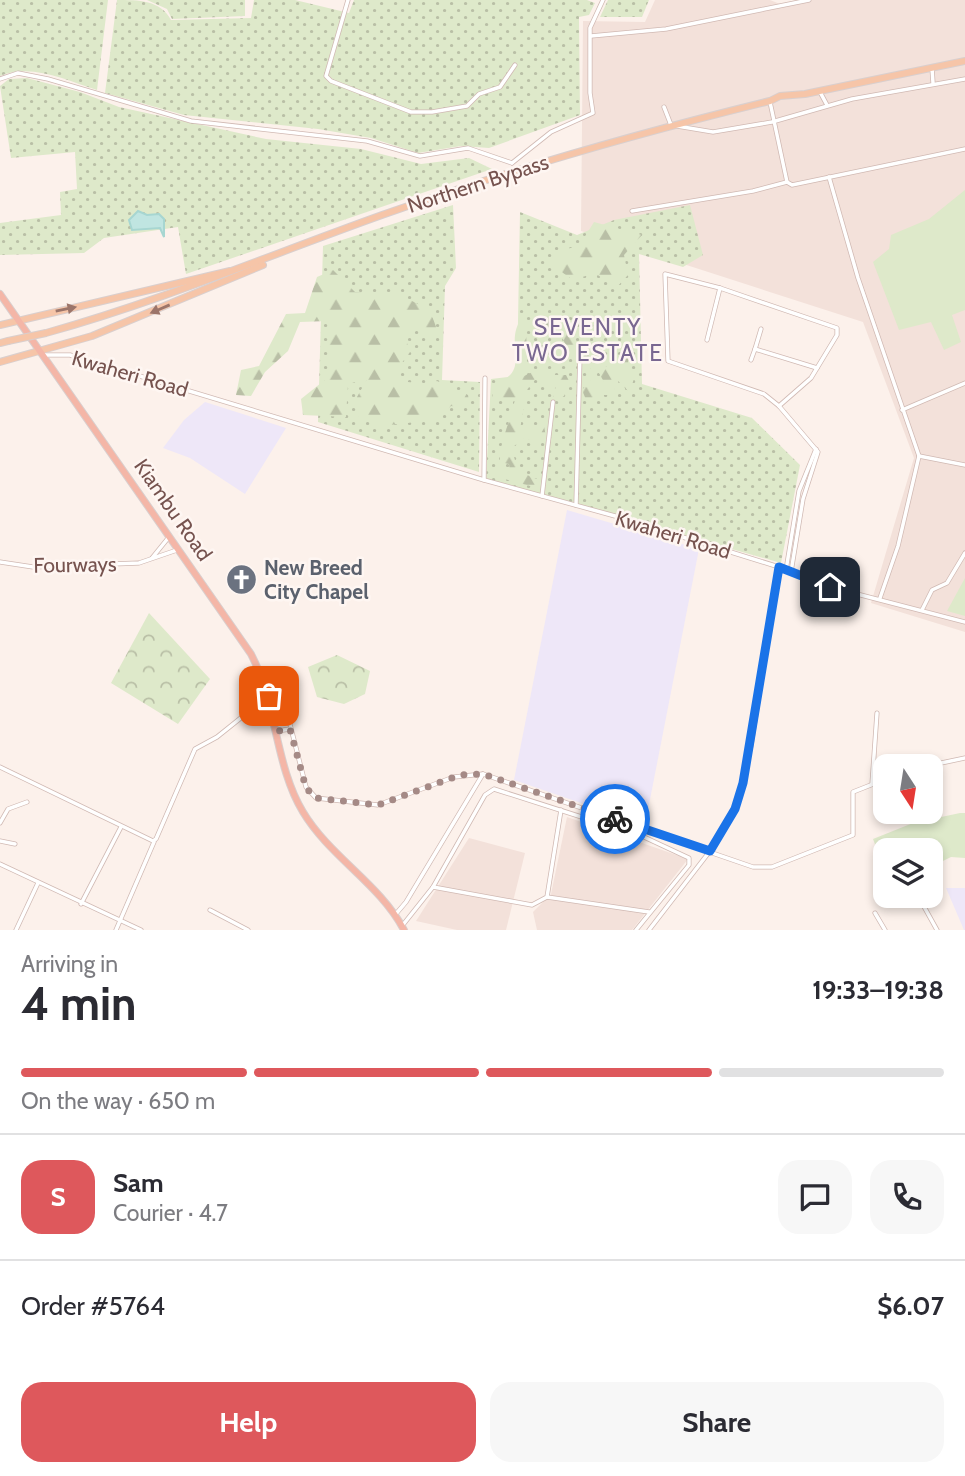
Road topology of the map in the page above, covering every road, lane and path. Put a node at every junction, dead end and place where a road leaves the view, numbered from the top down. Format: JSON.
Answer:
{"nodes":[{"id":1,"x":348,"y":0,"type":"edge"},
{"id":2,"x":602,"y":0,"type":"edge"},
{"id":3,"x":809,"y":0,"type":"edge"},
{"id":4,"x":591,"y":36,"type":"junction"},
{"id":5,"x":965,"y":61,"type":"edge"},
{"id":6,"x":515,"y":65,"type":"dead end"},
{"id":7,"x":932,"y":68,"type":"junction"},
{"id":8,"x":0,"y":79,"type":"edge"},
{"id":9,"x":965,"y":79,"type":"edge"},
{"id":10,"x":933,"y":83,"type":"junction"},
{"id":11,"x":819,"y":91,"type":"junction"},
{"id":12,"x":770,"y":101,"type":"junction"},
{"id":13,"x":827,"y":105,"type":"junction"},
{"id":14,"x":664,"y":107,"type":"dead end"},
{"id":15,"x":772,"y":122,"type":"junction"},
{"id":16,"x":671,"y":125,"type":"junction"},
{"id":17,"x":965,"y":149,"type":"edge"},
{"id":18,"x":512,"y":163,"type":"junction"},
{"id":19,"x":513,"y":171,"type":"junction"},
{"id":20,"x":828,"y":177,"type":"junction"},
{"id":21,"x":787,"y":182,"type":"junction"},
{"id":22,"x":632,"y":211,"type":"dead end"},
{"id":23,"x":289,"y":251,"type":"junction"},
{"id":24,"x":248,"y":267,"type":"junction"},
{"id":25,"x":720,"y":288,"type":"junction"},
{"id":26,"x":0,"y":294,"type":"edge"},
{"id":27,"x":18,"y":321,"type":"junction"},
{"id":28,"x":0,"y":325,"type":"edge"},
{"id":29,"x":761,"y":329,"type":"dead end"},
{"id":30,"x":707,"y":340,"type":"dead end"},
{"id":31,"x":0,"y":343,"type":"edge"},
{"id":32,"x":755,"y":349,"type":"junction"},
{"id":33,"x":41,"y":354,"type":"junction"},
{"id":34,"x":580,"y":354,"type":"dead end"},
{"id":35,"x":751,"y":360,"type":"dead end"},
{"id":36,"x":0,"y":362,"type":"edge"},
{"id":37,"x":817,"y":369,"type":"junction"},
{"id":38,"x":485,"y":379,"type":"dead end"},
{"id":39,"x":965,"y":383,"type":"edge"},
{"id":40,"x":553,"y":402,"type":"dead end"},
{"id":41,"x":779,"y":406,"type":"junction"},
{"id":42,"x":902,"y":410,"type":"junction"},
{"id":43,"x":919,"y":456,"type":"junction"},
{"id":44,"x":965,"y":465,"type":"edge"},
{"id":45,"x":484,"y":480,"type":"junction"},
{"id":46,"x":542,"y":496,"type":"junction"},
{"id":47,"x":576,"y":505,"type":"junction"},
{"id":48,"x":170,"y":535,"type":"junction"},
{"id":49,"x":180,"y":550,"type":"junction"},
{"id":50,"x":965,"y":553,"type":"edge"},
{"id":51,"x":150,"y":559,"type":"junction"},
{"id":52,"x":0,"y":562,"type":"edge"},
{"id":53,"x":963,"y":563,"type":"edge"},
{"id":54,"x":779,"y":567,"type":"junction"},
{"id":55,"x":789,"y":571,"type":"junction"},
{"id":56,"x":880,"y":598,"type":"junction"},
{"id":57,"x":922,"y":610,"type":"junction"},
{"id":58,"x":965,"y":622,"type":"edge"},
{"id":59,"x":265,"y":683,"type":"junction"},
{"id":60,"x":269,"y":696,"type":"junction"},
{"id":61,"x":877,"y":713,"type":"dead end"},
{"id":62,"x":290,"y":729,"type":"junction"},
{"id":63,"x":278,"y":731,"type":"junction"},
{"id":64,"x":965,"y":758,"type":"edge"},
{"id":65,"x":943,"y":763,"type":"edge"},
{"id":66,"x":0,"y":767,"type":"edge"},
{"id":67,"x":483,"y":774,"type":"junction"},
{"id":68,"x":872,"y":784,"type":"joint"},
{"id":69,"x":27,"y":803,"type":"dead end"},
{"id":70,"x":561,"y":810,"type":"junction"},
{"id":71,"x":0,"y":822,"type":"edge"},
{"id":72,"x":121,"y":827,"type":"junction"},
{"id":73,"x":0,"y":841,"type":"edge"},
{"id":74,"x":155,"y":841,"type":"junction"},
{"id":75,"x":15,"y":844,"type":"dead end"},
{"id":76,"x":710,"y":851,"type":"junction"},
{"id":77,"x":0,"y":864,"type":"edge"},
{"id":78,"x":38,"y":883,"type":"junction"},
{"id":79,"x":433,"y":887,"type":"junction"},
{"id":80,"x":547,"y":897,"type":"junction"},
{"id":81,"x":81,"y":904,"type":"junction"},
{"id":82,"x":925,"y":908,"type":"edge"},
{"id":83,"x":210,"y":910,"type":"dead end"},
{"id":84,"x":649,"y":912,"type":"junction"},
{"id":85,"x":875,"y":913,"type":"dead end"},
{"id":86,"x":395,"y":915,"type":"junction"},
{"id":87,"x":121,"y":920,"type":"junction"},
{"id":88,"x":403,"y":928,"type":"edge"},
{"id":89,"x":16,"y":930,"type":"edge"},
{"id":90,"x":116,"y":930,"type":"edge"},
{"id":91,"x":141,"y":930,"type":"edge"},
{"id":92,"x":248,"y":930,"type":"edge"},
{"id":93,"x":636,"y":930,"type":"edge"},
{"id":94,"x":649,"y":930,"type":"edge"},
{"id":95,"x":885,"y":930,"type":"edge"},
{"id":96,"x":937,"y":930,"type":"edge"}],
"edges":[{"from":1,"to":6,"type":"street"},
{"from":2,"to":4,"type":"street"},
{"from":3,"to":4,"type":"street"},
{"from":4,"to":18,"type":"street"},
{"from":5,"to":7,"type":"main road","name":"Northern Bypass"},
{"from":7,"to":10,"type":"street"},
{"from":7,"to":11,"type":"main road","name":"Northern Bypass"},
{"from":8,"to":18,"type":"street"},
{"from":9,"to":10,"type":"street"},
{"from":10,"to":13,"type":"street"},
{"from":11,"to":12,"type":"main road","name":"Northern Bypass"},
{"from":11,"to":13,"type":"street"},
{"from":12,"to":15,"type":"street"},
{"from":12,"to":16,"type":"main road","name":"Northern Bypass"},
{"from":13,"to":15,"type":"street"},
{"from":14,"to":16,"type":"street"},
{"from":15,"to":16,"type":"street"},
{"from":15,"to":21,"type":"street"},
{"from":16,"to":19,"type":"main road","name":"Northern Bypass"},
{"from":17,"to":20,"type":"street"},
{"from":18,"to":19,"type":"street"},
{"from":19,"to":23,"type":"main road","name":"Northern Bypass"},
{"from":20,"to":21,"type":"street"},
{"from":20,"to":42,"type":"street"},
{"from":21,"to":22,"type":"street"},
{"from":23,"to":24,"type":"main road","name":"Northern Bypass"},
{"from":23,"to":33,"type":"main road","one_way":true},
{"from":27,"to":24,"type":"main road","one_way":true},
{"from":24,"to":31,"type":"main road","name":"Northern Bypass","bridge":true},
{"from":25,"to":30,"type":"street"},
{"from":25,"to":37,"type":"street"},
{"from":25,"to":41,"type":"street"},
{"from":26,"to":27,"type":"highway","name":"Kiambu Road"},
{"from":27,"to":28,"type":"main road"},
{"from":27,"to":33,"type":"highway","name":"Kiambu Road"},
{"from":29,"to":32,"type":"street"},
{"from":32,"to":35,"type":"street"},
{"from":32,"to":37,"type":"street"},
{"from":33,"to":36,"type":"main road"},
{"from":33,"to":45,"type":"street","name":"Kwaheri Road"},
{"from":33,"to":48,"type":"highway","name":"Kiambu Road"},
{"from":34,"to":47,"type":"street"},
{"from":37,"to":41,"type":"street"},
{"from":38,"to":45,"type":"street"},
{"from":39,"to":42,"type":"street"},
{"from":40,"to":46,"type":"street"},
{"from":41,"to":55,"type":"street"},
{"from":42,"to":43,"type":"street"},
{"from":43,"to":44,"type":"street"},
{"from":43,"to":56,"type":"street"},
{"from":45,"to":46,"type":"street","name":"Kwaheri Road"},
{"from":46,"to":47,"type":"street","name":"Kwaheri Road"},
{"from":47,"to":54,"type":"street","name":"Kwaheri Road"},
{"from":48,"to":49,"type":"highway","name":"Kiambu Road"},
{"from":48,"to":51,"type":"street"},
{"from":49,"to":51,"type":"street","name":"Fourways"},
{"from":49,"to":59,"type":"highway","name":"Kiambu Road"},
{"from":50,"to":53,"type":"street"},
{"from":51,"to":52,"type":"street","name":"Fourways"},
{"from":53,"to":57,"type":"street"},
{"from":54,"to":55,"type":"street","name":"Kwaheri Road"},
{"from":54,"to":76,"type":"street"},
{"from":55,"to":56,"type":"street","name":"Kwaheri Road"},
{"from":56,"to":57,"type":"street","name":"Kwaheri Road"},
{"from":57,"to":58,"type":"street","name":"Kwaheri Road"},
{"from":59,"to":60,"type":"highway","name":"Kiambu Road"},
{"from":59,"to":62,"type":"street"},
{"from":60,"to":63,"type":"highway","name":"Kiambu Road"},
{"from":60,"to":74,"type":"street"},
{"from":61,"to":68,"type":"street"},
{"from":62,"to":63,"type":"street"},
{"from":62,"to":67,"type":"street"},
{"from":63,"to":86,"type":"highway","name":"Kiambu Road"},
{"from":64,"to":65,"type":"street"},
{"from":66,"to":72,"type":"street"},
{"from":67,"to":76,"type":"street"},
{"from":67,"to":86,"type":"street"},
{"from":68,"to":76,"type":"street"},
{"from":69,"to":71,"type":"street"},
{"from":70,"to":79,"type":"street"},
{"from":70,"to":80,"type":"street"},
{"from":70,"to":84,"type":"street"},
{"from":72,"to":74,"type":"street"},
{"from":72,"to":81,"type":"street"},
{"from":73,"to":75,"type":"street"},
{"from":74,"to":87,"type":"street"},
{"from":76,"to":94,"type":"street"},
{"from":77,"to":78,"type":"street"},
{"from":78,"to":81,"type":"street"},
{"from":78,"to":89,"type":"street"},
{"from":79,"to":80,"type":"street"},
{"from":79,"to":88,"type":"street"},
{"from":80,"to":84,"type":"street"},
{"from":81,"to":87,"type":"street"},
{"from":82,"to":96,"type":"street"},
{"from":83,"to":92,"type":"street"},
{"from":84,"to":93,"type":"street"},
{"from":85,"to":95,"type":"street"},
{"from":86,"to":88,"type":"highway","name":"Kiambu Road"},
{"from":87,"to":90,"type":"street"},
{"from":87,"to":91,"type":"street"}]}
